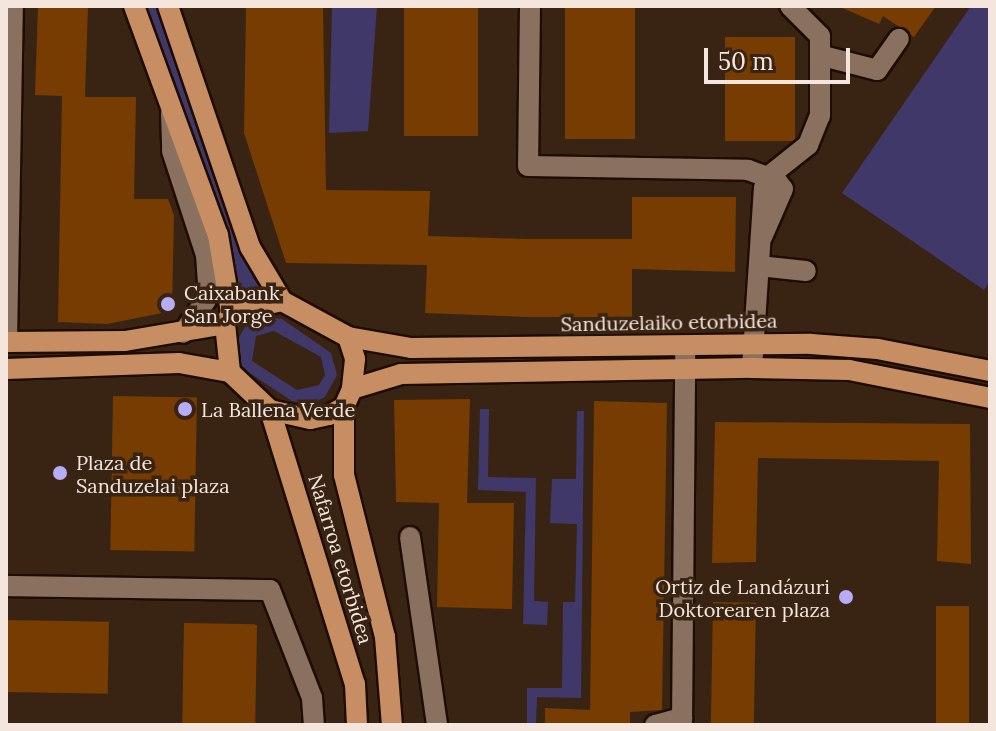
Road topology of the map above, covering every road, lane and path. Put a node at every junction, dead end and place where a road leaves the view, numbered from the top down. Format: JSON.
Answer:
{"nodes":[{"id":1,"x":13,"y":6,"type":"edge"},
{"id":2,"x":134,"y":6,"type":"edge"},
{"id":3,"x":168,"y":6,"type":"edge"},
{"id":4,"x":530,"y":6,"type":"edge"},
{"id":5,"x":790,"y":6,"type":"edge"},
{"id":6,"x":899,"y":39,"type":"dead end"},
{"id":7,"x":823,"y":56,"type":"junction"},
{"id":8,"x":171,"y":114,"type":"junction"},
{"id":9,"x":769,"y":176,"type":"junction"},
{"id":10,"x":759,"y":266,"type":"junction"},
{"id":11,"x":806,"y":271,"type":"dead end"},
{"id":12,"x":282,"y":301,"type":"junction"},
{"id":13,"x":228,"y":319,"type":"junction"},
{"id":14,"x":183,"y":333,"type":"junction"},
{"id":15,"x":348,"y":337,"type":"junction"},
{"id":16,"x":6,"y":342,"type":"edge"},
{"id":17,"x":753,"y":344,"type":"junction"},
{"id":18,"x":685,"y":348,"type":"junction"},
{"id":19,"x":752,"y":368,"type":"junction"},
{"id":20,"x":6,"y":369,"type":"edge"},
{"id":21,"x":686,"y":370,"type":"junction"},
{"id":22,"x":990,"y":371,"type":"edge"},
{"id":23,"x":230,"y":372,"type":"junction"},
{"id":24,"x":348,"y":398,"type":"junction"},
{"id":25,"x":990,"y":398,"type":"edge"},
{"id":26,"x":270,"y":410,"type":"junction"},
{"id":27,"x":410,"y":537,"type":"dead end"},
{"id":28,"x":6,"y":586,"type":"edge"},
{"id":29,"x":682,"y":722,"type":"edge"},
{"id":30,"x":314,"y":725,"type":"edge"},
{"id":31,"x":357,"y":725,"type":"edge"},
{"id":32,"x":392,"y":725,"type":"edge"},
{"id":33,"x":437,"y":725,"type":"edge"},
{"id":34,"x":655,"y":725,"type":"edge"}],
"edges":[{"from":1,"to":16,"type":"street"},
{"from":2,"to":8,"type":"main road"},
{"from":3,"to":12,"type":"main road"},
{"from":4,"to":9,"type":"street"},
{"from":5,"to":7,"type":"street"},
{"from":6,"to":7,"type":"street"},
{"from":7,"to":9,"type":"street"},
{"from":8,"to":13,"type":"main road"},
{"from":8,"to":14,"type":"street"},
{"from":9,"to":10,"type":"street"},
{"from":10,"to":11,"type":"street"},
{"from":10,"to":17,"type":"street"},
{"from":12,"to":13,"type":"main road"},
{"from":12,"to":15,"type":"main road"},
{"from":13,"to":14,"type":"main road"},
{"from":13,"to":23,"type":"main road"},
{"from":14,"to":16,"type":"main road"},
{"from":15,"to":18,"type":"main road","name":"Sanduzelaiko etorbidea"},
{"from":15,"to":24,"type":"main road"},
{"from":17,"to":18,"type":"main road","name":"Sanduzelaiko etorbidea"},
{"from":17,"to":19,"type":"street"},
{"from":17,"to":22,"type":"main road","name":"Sanduzelaiko etorbidea"},
{"from":18,"to":21,"type":"street"},
{"from":19,"to":21,"type":"main road"},
{"from":19,"to":25,"type":"main road"},
{"from":20,"to":23,"type":"main road"},
{"from":21,"to":24,"type":"main road"},
{"from":21,"to":29,"type":"street"},
{"from":23,"to":26,"type":"main road"},
{"from":24,"to":26,"type":"main road"},
{"from":24,"to":32,"type":"main road","name":"Nafarroa etorbidea"},
{"from":26,"to":31,"type":"main road","name":"Nafarroa etorbidea"},
{"from":27,"to":33,"type":"street"},
{"from":28,"to":30,"type":"street"},
{"from":29,"to":34,"type":"street"}]}
